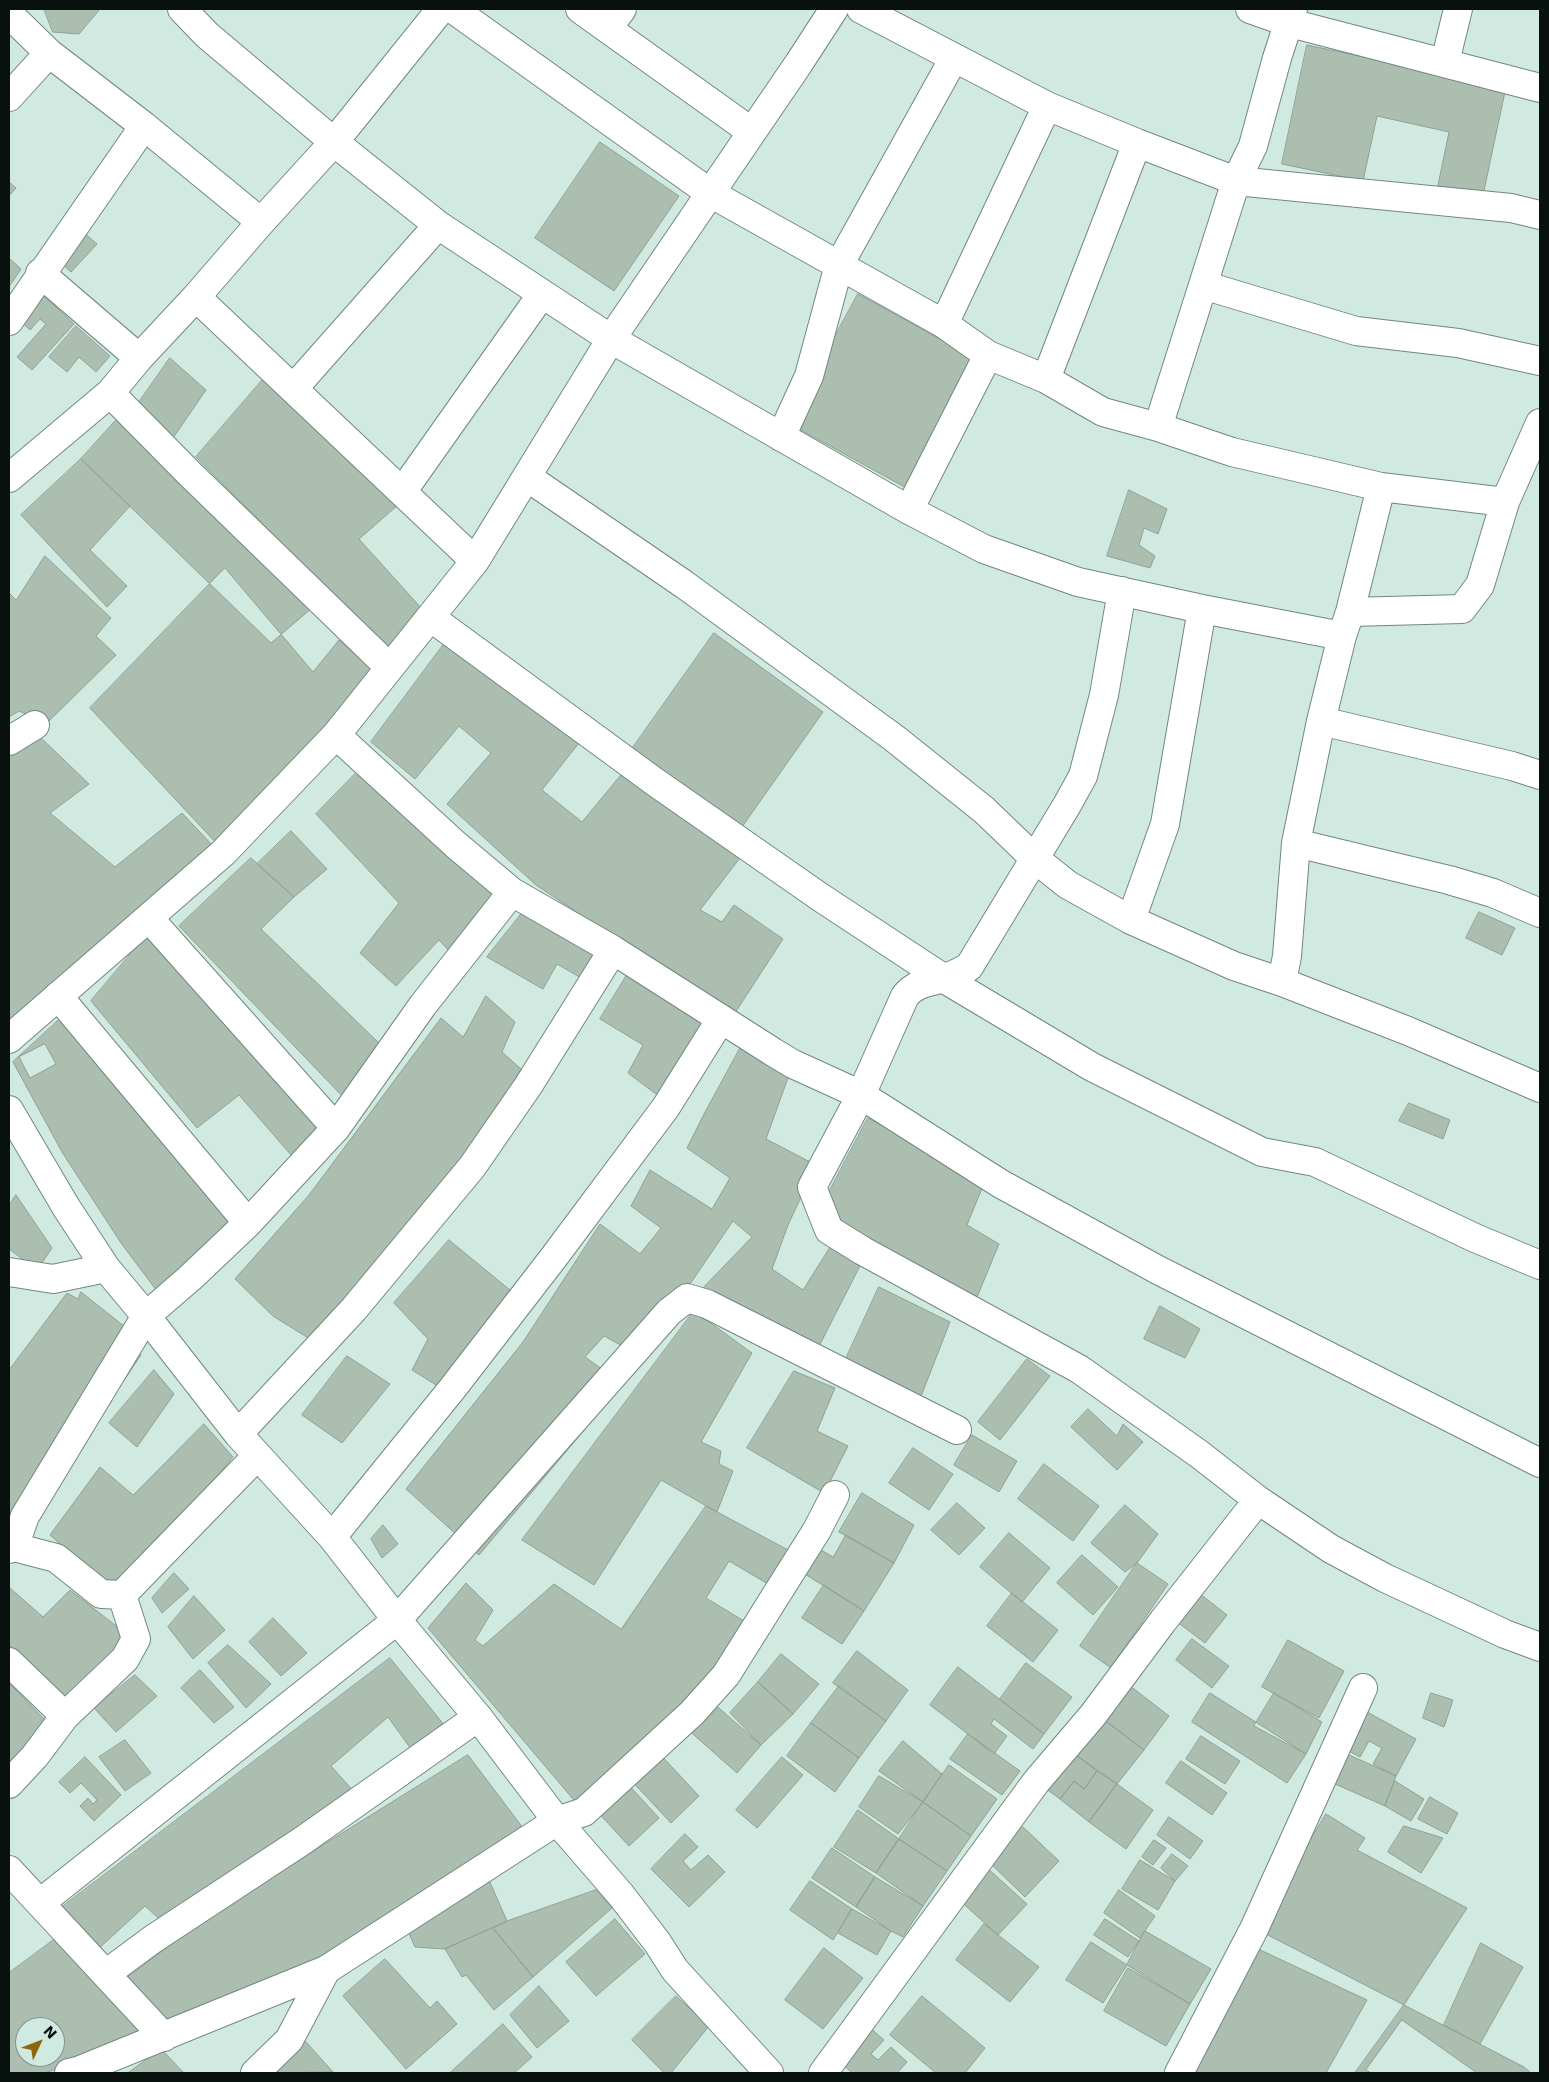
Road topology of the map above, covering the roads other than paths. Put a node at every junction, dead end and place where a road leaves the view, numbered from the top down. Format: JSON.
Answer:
{"nodes":[{"id":1,"x":182,"y":9,"type":"edge"},
{"id":2,"x":441,"y":9,"type":"edge"},
{"id":3,"x":454,"y":9,"type":"edge"},
{"id":4,"x":580,"y":9,"type":"edge"},
{"id":5,"x":834,"y":9,"type":"edge"},
{"id":6,"x":861,"y":9,"type":"edge"},
{"id":7,"x":1250,"y":9,"type":"edge"},
{"id":8,"x":1458,"y":9,"type":"edge"},
{"id":9,"x":9,"y":14,"type":"edge"},
{"id":10,"x":1291,"y":16,"type":"edge"},
{"id":11,"x":615,"y":19,"type":"edge"},
{"id":12,"x":49,"y":52,"type":"junction"},
{"id":13,"x":954,"y":58,"type":"junction"},
{"id":14,"x":1444,"y":62,"type":"junction"},
{"id":15,"x":1540,"y":88,"type":"edge"},
{"id":16,"x":9,"y":97,"type":"edge"},
{"id":17,"x":1048,"y":106,"type":"junction"},
{"id":18,"x":144,"y":126,"type":"junction"},
{"id":19,"x":752,"y":132,"type":"junction"},
{"id":20,"x":334,"y":142,"type":"junction"},
{"id":21,"x":1137,"y":144,"type":"junction"},
{"id":22,"x":1236,"y":181,"type":"junction"},
{"id":23,"x":710,"y":193,"type":"junction"},
{"id":24,"x":1540,"y":215,"type":"edge"},
{"id":25,"x":261,"y":222,"type":"junction"},
{"id":26,"x":438,"y":225,"type":"junction"},
{"id":27,"x":839,"y":265,"type":"junction"},
{"id":28,"x":40,"y":274,"type":"junction"},
{"id":29,"x":1203,"y":285,"type":"junction"},
{"id":30,"x":542,"y":294,"type":"junction"},
{"id":31,"x":196,"y":297,"type":"junction"},
{"id":32,"x":9,"y":321,"type":"edge"},
{"id":33,"x":944,"y":324,"type":"junction"},
{"id":34,"x":611,"y":339,"type":"junction"},
{"id":35,"x":988,"y":355,"type":"junction"},
{"id":36,"x":138,"y":358,"type":"junction"},
{"id":37,"x":1540,"y":361,"type":"edge"},
{"id":38,"x":1046,"y":378,"type":"junction"},
{"id":39,"x":293,"y":390,"type":"junction"},
{"id":40,"x":110,"y":393,"type":"junction"},
{"id":41,"x":1540,"y":423,"type":"edge"},
{"id":42,"x":1158,"y":427,"type":"junction"},
{"id":43,"x":781,"y":437,"type":"junction"},
{"id":44,"x":1533,"y":462,"type":"edge"},
{"id":45,"x":527,"y":477,"type":"junction"},
{"id":46,"x":9,"y":478,"type":"edge"},
{"id":47,"x":1381,"y":488,"type":"junction"},
{"id":48,"x":402,"y":492,"type":"junction"},
{"id":49,"x":1506,"y":502,"type":"junction"},
{"id":50,"x":909,"y":510,"type":"junction"},
{"id":51,"x":475,"y":561,"type":"junction"},
{"id":52,"x":1122,"y":592,"type":"junction"},
{"id":53,"x":1202,"y":609,"type":"junction"},
{"id":54,"x":430,"y":617,"type":"junction"},
{"id":55,"x":1346,"y":624,"type":"junction"},
{"id":56,"x":389,"y":667,"type":"junction"},
{"id":57,"x":1321,"y":720,"type":"junction"},
{"id":58,"x":35,"y":725,"type":"dead end"},
{"id":59,"x":336,"y":734,"type":"junction"},
{"id":60,"x":9,"y":741,"type":"edge"},
{"id":61,"x":1540,"y":775,"type":"edge"},
{"id":62,"x":1296,"y":843,"type":"junction"},
{"id":63,"x":1034,"y":858,"type":"junction"},
{"id":64,"x":512,"y":892,"type":"junction"},
{"id":65,"x":1540,"y":913,"type":"edge"},
{"id":66,"x":1131,"y":920,"type":"junction"},
{"id":67,"x":146,"y":922,"type":"junction"},
{"id":68,"x":613,"y":950,"type":"junction"},
{"id":69,"x":943,"y":978,"type":"junction"},
{"id":70,"x":1282,"y":982,"type":"junction"},
{"id":71,"x":58,"y":996,"type":"junction"},
{"id":72,"x":721,"y":1019,"type":"junction"},
{"id":73,"x":9,"y":1039,"type":"edge"},
{"id":74,"x":1540,"y":1088,"type":"edge"},
{"id":75,"x":861,"y":1095,"type":"junction"},
{"id":76,"x":9,"y":1110,"type":"edge"},
{"id":77,"x":336,"y":1128,"type":"junction"},
{"id":78,"x":248,"y":1223,"type":"junction"},
{"id":79,"x":1540,"y":1265,"type":"edge"},
{"id":80,"x":106,"y":1268,"type":"junction"},
{"id":81,"x":9,"y":1272,"type":"edge"},
{"id":82,"x":146,"y":1316,"type":"junction"},
{"id":83,"x":957,"y":1430,"type":"dead end"},
{"id":84,"x":238,"y":1434,"type":"junction"},
{"id":85,"x":257,"y":1456,"type":"junction"},
{"id":86,"x":1540,"y":1462,"type":"edge"},
{"id":87,"x":835,"y":1495,"type":"dead end"},
{"id":88,"x":1258,"y":1500,"type":"junction"},
{"id":89,"x":332,"y":1537,"type":"junction"},
{"id":90,"x":11,"y":1548,"type":"edge"},
{"id":91,"x":122,"y":1595,"type":"junction"},
{"id":92,"x":397,"y":1620,"type":"junction"},
{"id":93,"x":1540,"y":1647,"type":"edge"},
{"id":94,"x":9,"y":1662,"type":"edge"},
{"id":95,"x":1363,"y":1688,"type":"dead end"},
{"id":96,"x":65,"y":1716,"type":"junction"},
{"id":97,"x":478,"y":1717,"type":"junction"},
{"id":98,"x":9,"y":1784,"type":"edge"},
{"id":99,"x":557,"y":1822,"type":"junction"},
{"id":100,"x":9,"y":1870,"type":"edge"},
{"id":101,"x":40,"y":1903,"type":"junction"},
{"id":102,"x":326,"y":1970,"type":"junction"},
{"id":103,"x":107,"y":1973,"type":"junction"},
{"id":104,"x":164,"y":2037,"type":"junction"},
{"id":105,"x":761,"y":2070,"type":"edge"},
{"id":106,"x":69,"y":2073,"type":"edge"},
{"id":107,"x":255,"y":2073,"type":"edge"},
{"id":108,"x":823,"y":2073,"type":"edge"},
{"id":109,"x":1179,"y":2073,"type":"edge"}],
"edges":[{"from":1,"to":20,"type":"street"},
{"from":2,"to":20,"type":"street"},
{"from":3,"to":23,"type":"street"},
{"from":4,"to":11,"type":"street"},
{"from":5,"to":19,"type":"street"},
{"from":6,"to":13,"type":"street"},
{"from":7,"to":10,"type":"street"},
{"from":8,"to":14,"type":"street"},
{"from":9,"to":12,"type":"street"},
{"from":10,"to":14,"type":"street"},
{"from":10,"to":22,"type":"street"},
{"from":11,"to":19,"type":"street"},
{"from":12,"to":16,"type":"street"},
{"from":12,"to":18,"type":"street"},
{"from":13,"to":17,"type":"street"},
{"from":13,"to":27,"type":"street"},
{"from":14,"to":15,"type":"street"},
{"from":17,"to":21,"type":"street"},
{"from":17,"to":33,"type":"street"},
{"from":18,"to":25,"type":"street"},
{"from":18,"to":28,"type":"street"},
{"from":19,"to":23,"type":"street"},
{"from":20,"to":25,"type":"street"},
{"from":20,"to":26,"type":"street"},
{"from":21,"to":22,"type":"street"},
{"from":21,"to":38,"type":"street"},
{"from":22,"to":24,"type":"street"},
{"from":22,"to":29,"type":"street"},
{"from":23,"to":27,"type":"street"},
{"from":23,"to":34,"type":"street"},
{"from":25,"to":31,"type":"street"},
{"from":26,"to":30,"type":"street"},
{"from":26,"to":39,"type":"street"},
{"from":27,"to":33,"type":"street"},
{"from":27,"to":43,"type":"street"},
{"from":28,"to":32,"type":"street"},
{"from":28,"to":36,"type":"street"},
{"from":29,"to":37,"type":"street"},
{"from":29,"to":42,"type":"street"},
{"from":30,"to":34,"type":"street"},
{"from":30,"to":48,"type":"street"},
{"from":31,"to":36,"type":"street"},
{"from":31,"to":39,"type":"street"},
{"from":33,"to":35,"type":"street"},
{"from":34,"to":43,"type":"street"},
{"from":34,"to":45,"type":"street"},
{"from":35,"to":38,"type":"street"},
{"from":35,"to":50,"type":"street"},
{"from":36,"to":40,"type":"street"},
{"from":38,"to":42,"type":"street"},
{"from":39,"to":48,"type":"street"},
{"from":40,"to":46,"type":"street"},
{"from":40,"to":56,"type":"street"},
{"from":41,"to":44,"type":"street"},
{"from":42,"to":47,"type":"street"},
{"from":43,"to":50,"type":"street"},
{"from":44,"to":49,"type":"street"},
{"from":45,"to":51,"type":"street"},
{"from":45,"to":63,"type":"street"},
{"from":47,"to":49,"type":"street"},
{"from":47,"to":55,"type":"street"},
{"from":48,"to":51,"type":"street"},
{"from":49,"to":55,"type":"street"},
{"from":50,"to":52,"type":"street"},
{"from":51,"to":54,"type":"street"},
{"from":52,"to":53,"type":"street"},
{"from":52,"to":63,"type":"street"},
{"from":53,"to":55,"type":"street"},
{"from":53,"to":66,"type":"street"},
{"from":54,"to":56,"type":"street"},
{"from":54,"to":69,"type":"street"},
{"from":55,"to":57,"type":"street"},
{"from":56,"to":59,"type":"street"},
{"from":57,"to":61,"type":"street"},
{"from":57,"to":62,"type":"street"},
{"from":58,"to":60,"type":"street"},
{"from":59,"to":64,"type":"street"},
{"from":59,"to":67,"type":"street"},
{"from":62,"to":65,"type":"street"},
{"from":62,"to":70,"type":"street"},
{"from":63,"to":66,"type":"street"},
{"from":63,"to":69,"type":"street"},
{"from":64,"to":68,"type":"street"},
{"from":64,"to":77,"type":"street"},
{"from":66,"to":70,"type":"street"},
{"from":67,"to":71,"type":"street"},
{"from":67,"to":77,"type":"street"},
{"from":68,"to":72,"type":"street"},
{"from":68,"to":84,"type":"street"},
{"from":69,"to":75,"type":"street"},
{"from":69,"to":79,"type":"street"},
{"from":70,"to":74,"type":"street"},
{"from":71,"to":73,"type":"street"},
{"from":71,"to":78,"type":"street"},
{"from":72,"to":75,"type":"street"},
{"from":72,"to":89,"type":"street"},
{"from":75,"to":86,"type":"street"},
{"from":75,"to":88,"type":"street"},
{"from":76,"to":80,"type":"street"},
{"from":77,"to":78,"type":"street"},
{"from":78,"to":82,"type":"street"},
{"from":80,"to":81,"type":"street"},
{"from":80,"to":82,"type":"street"},
{"from":82,"to":84,"type":"street"},
{"from":82,"to":90,"type":"street"},
{"from":83,"to":92,"type":"street"},
{"from":84,"to":85,"type":"street"},
{"from":85,"to":89,"type":"street"},
{"from":85,"to":91,"type":"street"},
{"from":87,"to":99,"type":"street"},
{"from":88,"to":93,"type":"street"},
{"from":88,"to":108,"type":"street"},
{"from":89,"to":92,"type":"street"},
{"from":90,"to":91,"type":"street"},
{"from":91,"to":96,"type":"street"},
{"from":92,"to":97,"type":"street"},
{"from":92,"to":101,"type":"street"},
{"from":94,"to":96,"type":"street"},
{"from":95,"to":109,"type":"street"},
{"from":96,"to":98,"type":"street"},
{"from":97,"to":99,"type":"street"},
{"from":97,"to":103,"type":"street"},
{"from":99,"to":102,"type":"street"},
{"from":99,"to":105,"type":"street"},
{"from":100,"to":101,"type":"street"},
{"from":101,"to":103,"type":"street"},
{"from":102,"to":104,"type":"street"},
{"from":102,"to":107,"type":"street"},
{"from":103,"to":104,"type":"street"},
{"from":104,"to":106,"type":"street"}]}
